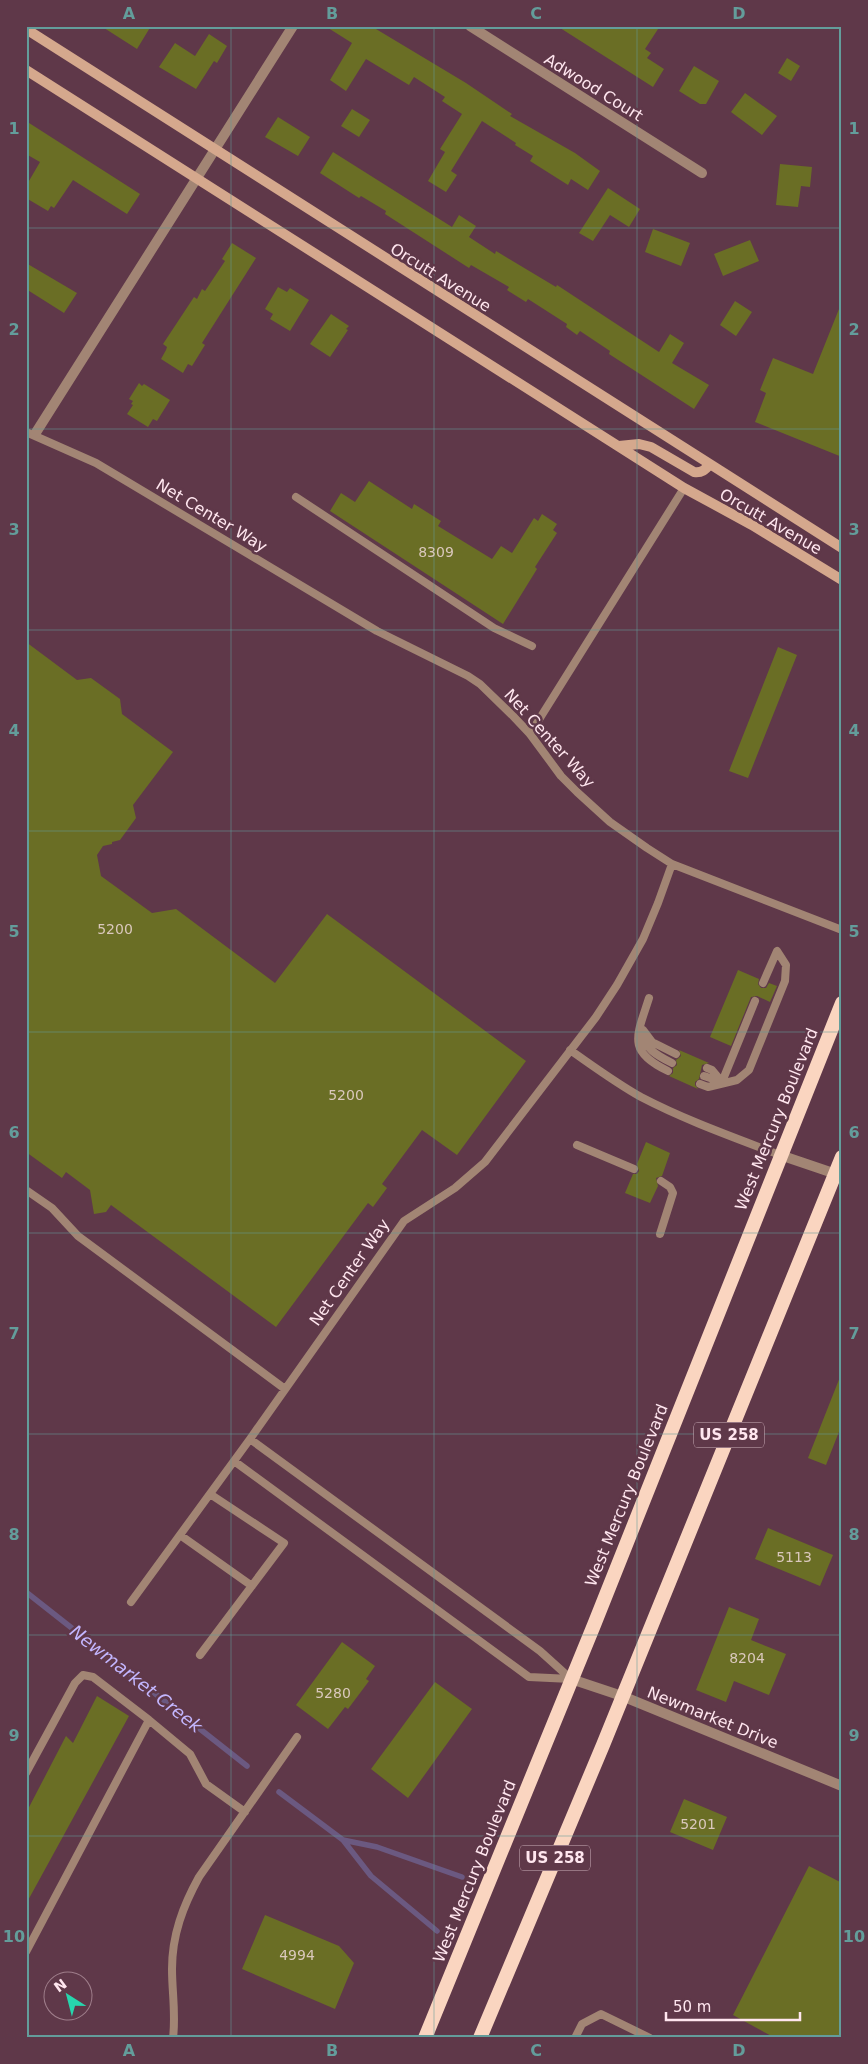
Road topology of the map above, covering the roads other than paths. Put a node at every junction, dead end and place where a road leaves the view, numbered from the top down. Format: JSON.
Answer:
{"nodes":[{"id":1,"x":293,"y":26,"type":"edge"},
{"id":2,"x":470,"y":26,"type":"edge"},
{"id":3,"x":26,"y":29,"type":"edge"},
{"id":4,"x":26,"y":70,"type":"edge"},
{"id":5,"x":216,"y":150,"type":"junction"},
{"id":6,"x":702,"y":173,"type":"dead end"},
{"id":7,"x":198,"y":178,"type":"junction"},
{"id":8,"x":31,"y":433,"type":"edge"},
{"id":9,"x":619,"y":446,"type":"junction"},
{"id":10,"x":710,"y":464,"type":"junction"},
{"id":11,"x":684,"y":488,"type":"junction"},
{"id":12,"x":296,"y":497,"type":"dead end"},
{"id":13,"x":842,"y":548,"type":"edge"},
{"id":14,"x":842,"y":580,"type":"edge"},
{"id":15,"x":532,"y":646,"type":"dead end"},
{"id":16,"x":530,"y":734,"type":"junction"},
{"id":17,"x":672,"y":864,"type":"junction"},
{"id":18,"x":842,"y":930,"type":"edge"},
{"id":19,"x":763,"y":983,"type":"dead end"},
{"id":20,"x":649,"y":998,"type":"dead end"},
{"id":21,"x":756,"y":1001,"type":"dead end"},
{"id":22,"x":842,"y":1003,"type":"edge"},
{"id":23,"x":640,"y":1026,"type":"junction"},
{"id":24,"x":570,"y":1050,"type":"junction"},
{"id":25,"x":676,"y":1054,"type":"dead end"},
{"id":26,"x":672,"y":1063,"type":"dead end"},
{"id":27,"x":707,"y":1068,"type":"dead end"},
{"id":28,"x":668,"y":1071,"type":"dead end"},
{"id":29,"x":704,"y":1076,"type":"dead end"},
{"id":30,"x":722,"y":1082,"type":"junction"},
{"id":31,"x":700,"y":1084,"type":"dead end"},
{"id":32,"x":577,"y":1145,"type":"dead end"},
{"id":33,"x":780,"y":1155,"type":"junction"},
{"id":34,"x":842,"y":1157,"type":"edge"},
{"id":35,"x":634,"y":1169,"type":"dead end"},
{"id":36,"x":838,"y":1175,"type":"edge"},
{"id":37,"x":660,"y":1181,"type":"dead end"},
{"id":38,"x":26,"y":1190,"type":"edge"},
{"id":39,"x":660,"y":1234,"type":"dead end"},
{"id":40,"x":285,"y":1389,"type":"junction"},
{"id":41,"x":250,"y":1439,"type":"junction"},
{"id":42,"x":234,"y":1461,"type":"junction"},
{"id":43,"x":210,"y":1494,"type":"junction"},
{"id":44,"x":180,"y":1536,"type":"junction"},
{"id":45,"x":252,"y":1586,"type":"junction"},
{"id":46,"x":131,"y":1602,"type":"dead end"},
{"id":47,"x":200,"y":1655,"type":"dead end"},
{"id":48,"x":571,"y":1679,"type":"junction"},
{"id":49,"x":622,"y":1696,"type":"junction"},
{"id":50,"x":149,"y":1720,"type":"junction"},
{"id":51,"x":297,"y":1737,"type":"dead end"},
{"id":52,"x":26,"y":1773,"type":"edge"},
{"id":53,"x":842,"y":1786,"type":"edge"},
{"id":54,"x":245,"y":1812,"type":"junction"},
{"id":55,"x":26,"y":1952,"type":"edge"},
{"id":56,"x":173,"y":2038,"type":"edge"},
{"id":57,"x":425,"y":2038,"type":"edge"},
{"id":58,"x":480,"y":2038,"type":"edge"},
{"id":59,"x":575,"y":2038,"type":"edge"},
{"id":60,"x":650,"y":2038,"type":"edge"}],
"edges":[{"from":1,"to":5,"type":"street","name":"Net Center Way"},
{"from":2,"to":6,"type":"street","name":"Adwood Court"},
{"from":3,"to":5,"type":"main road","name":"Orcutt Avenue"},
{"from":4,"to":7,"type":"main road","name":"Orcutt Avenue"},
{"from":5,"to":7,"type":"street","name":"Net Center Way"},
{"from":5,"to":10,"type":"main road","name":"Orcutt Avenue"},
{"from":7,"to":8,"type":"street","name":"Net Center Way"},
{"from":7,"to":9,"type":"main road","name":"Orcutt Avenue"},
{"from":8,"to":16,"type":"lane","name":"Net Center Way"},
{"from":9,"to":10,"type":"main road"},
{"from":9,"to":11,"type":"main road","name":"Orcutt Avenue"},
{"from":10,"to":13,"type":"main road","name":"Orcutt Avenue"},
{"from":11,"to":14,"type":"main road","name":"Orcutt Avenue"},
{"from":11,"to":16,"type":"lane"},
{"from":12,"to":15,"type":"lane"},
{"from":16,"to":17,"type":"lane","name":"Net Center Way"},
{"from":17,"to":18,"type":"lane"},
{"from":17,"to":24,"type":"lane","name":"Net Center Way"},
{"from":19,"to":30,"type":"lane"},
{"from":20,"to":23,"type":"lane"},
{"from":21,"to":30,"type":"lane"},
{"from":22,"to":33,"type":"highway","name":"West Mercury Boulevard","number":"US 258"},
{"from":23,"to":25,"type":"lane"},
{"from":23,"to":26,"type":"lane"},
{"from":23,"to":28,"type":"lane"},
{"from":24,"to":33,"type":"lane"},
{"from":24,"to":40,"type":"lane","name":"Net Center Way"},
{"from":27,"to":30,"type":"lane"},
{"from":29,"to":30,"type":"lane"},
{"from":30,"to":31,"type":"lane"},
{"from":32,"to":35,"type":"lane"},
{"from":33,"to":36,"type":"street"},
{"from":33,"to":48,"type":"highway","name":"West Mercury Boulevard","number":"US 258"},
{"from":34,"to":36,"type":"highway","number":"US 258"},
{"from":36,"to":49,"type":"highway","number":"US 258"},
{"from":37,"to":39,"type":"lane"},
{"from":38,"to":40,"type":"lane"},
{"from":40,"to":41,"type":"lane","name":"Net Center Way"},
{"from":41,"to":42,"type":"lane","name":"Net Center Way"},
{"from":41,"to":48,"type":"lane"},
{"from":42,"to":43,"type":"lane","name":"Net Center Way"},
{"from":42,"to":48,"type":"lane"},
{"from":43,"to":44,"type":"lane","name":"Net Center Way"},
{"from":43,"to":45,"type":"lane"},
{"from":44,"to":45,"type":"lane"},
{"from":44,"to":46,"type":"lane","name":"Net Center Way"},
{"from":45,"to":47,"type":"lane"},
{"from":48,"to":49,"type":"street","name":"Newmarket Drive"},
{"from":48,"to":57,"type":"highway","name":"West Mercury Boulevard","number":"US 258"},
{"from":49,"to":53,"type":"street","name":"Newmarket Drive"},
{"from":49,"to":58,"type":"highway","number":"US 258"},
{"from":50,"to":52,"type":"lane"},
{"from":50,"to":54,"type":"lane"},
{"from":50,"to":55,"type":"lane"},
{"from":51,"to":54,"type":"lane"},
{"from":54,"to":56,"type":"lane"},
{"from":59,"to":60,"type":"lane"}]}
